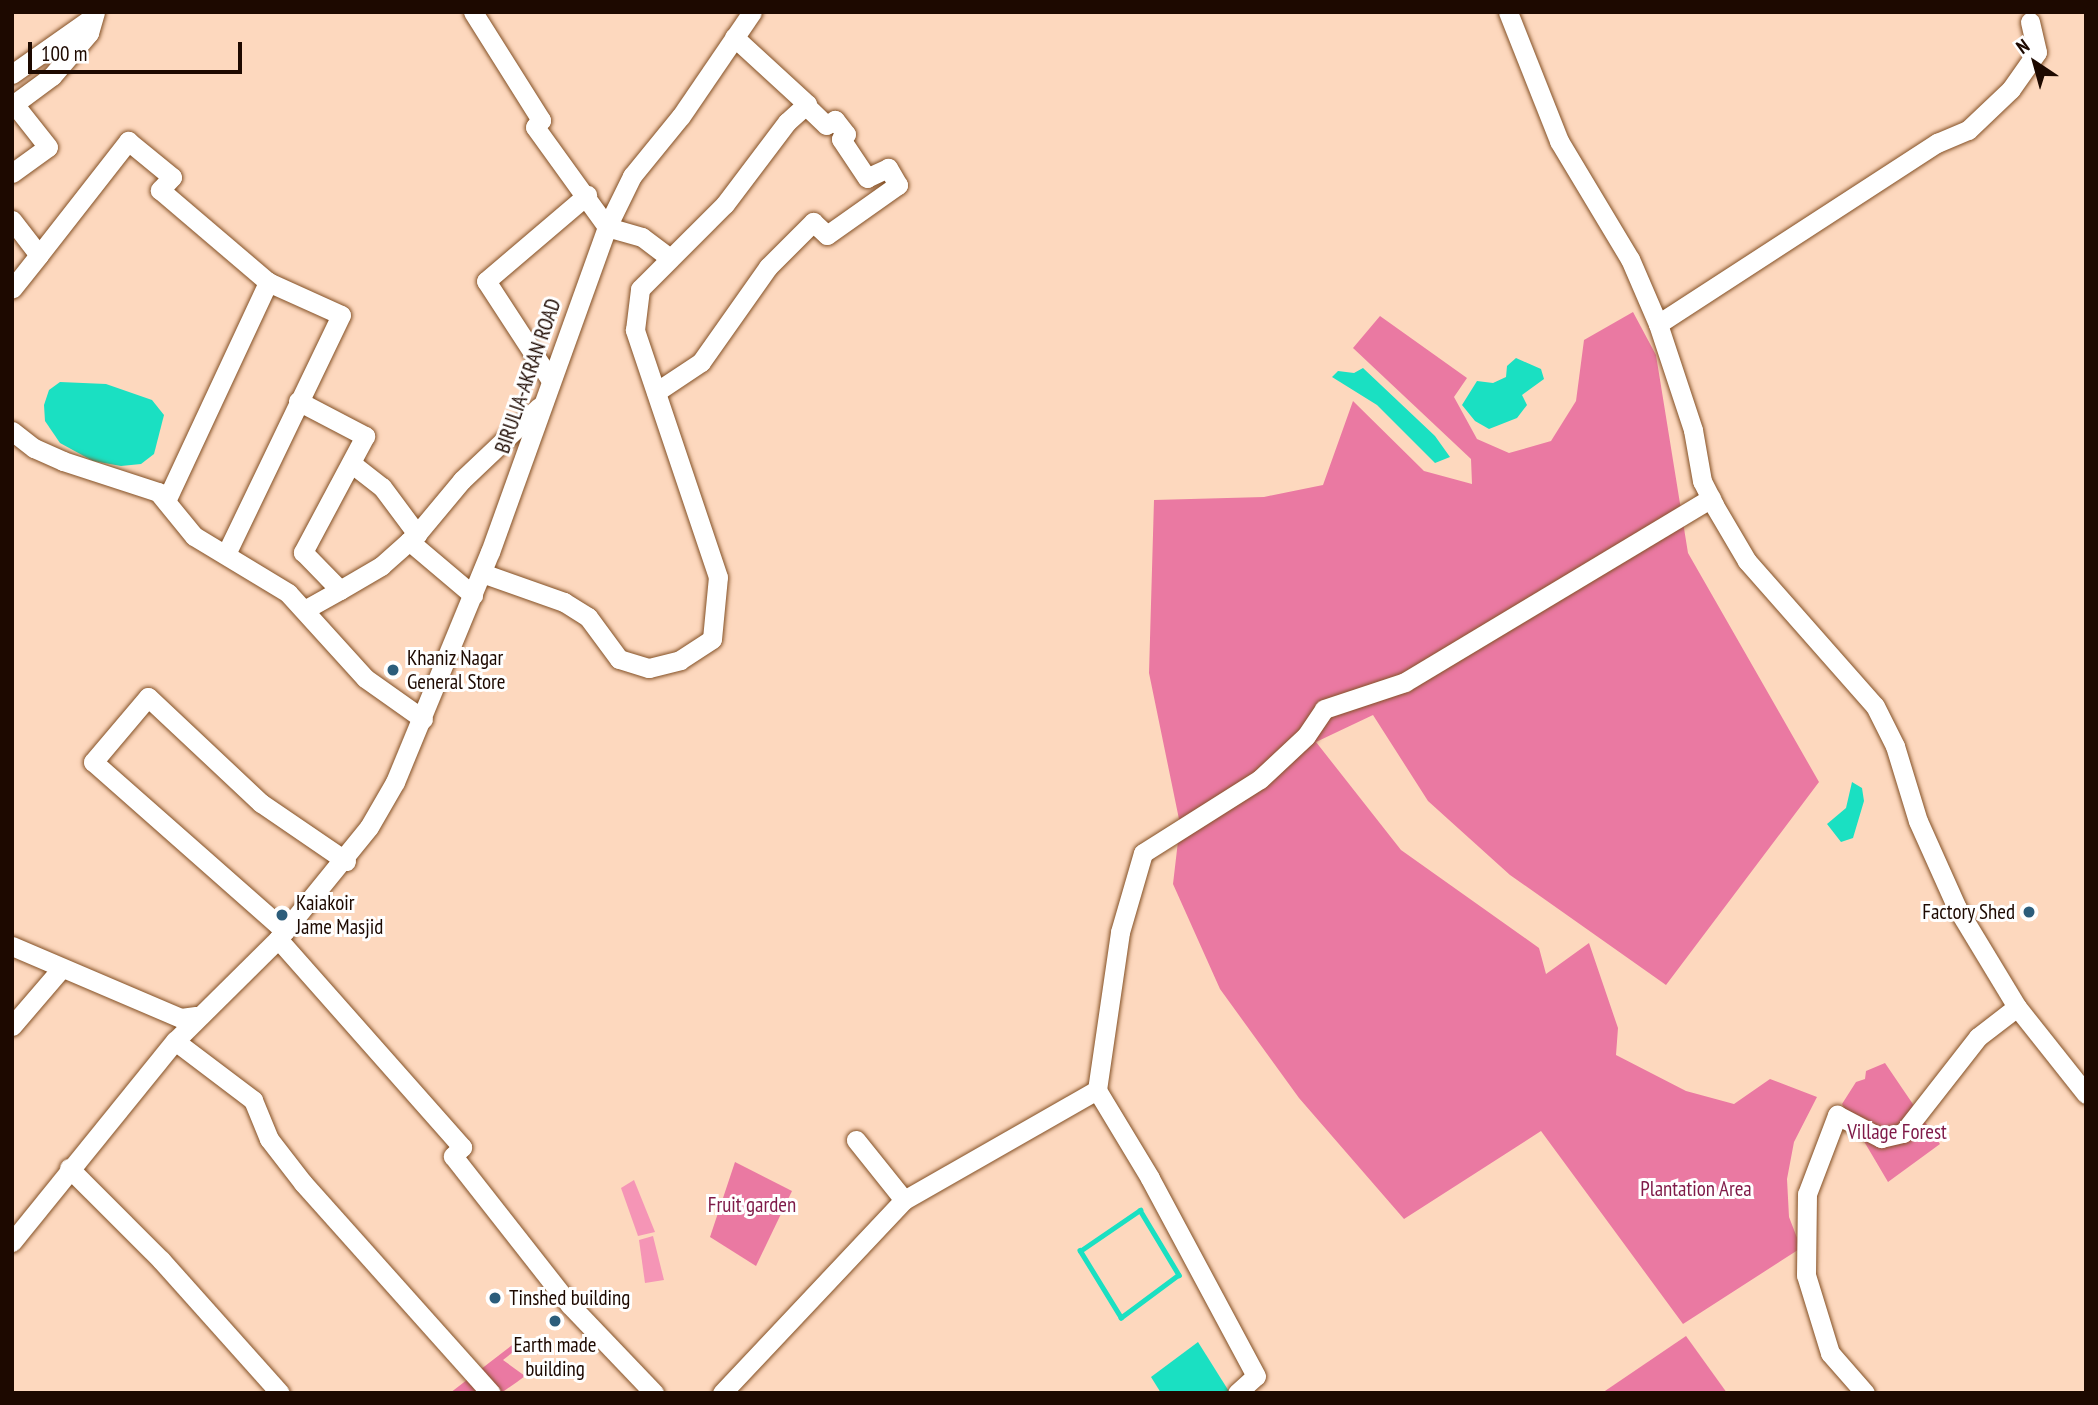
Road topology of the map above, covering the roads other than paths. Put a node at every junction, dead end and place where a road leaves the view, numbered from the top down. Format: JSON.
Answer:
{"nodes":[{"id":1,"x":473,"y":12,"type":"edge"},
{"id":2,"x":752,"y":12,"type":"edge"},
{"id":3,"x":1508,"y":12,"type":"edge"},
{"id":4,"x":94,"y":14,"type":"edge"},
{"id":5,"x":2030,"y":22,"type":"dead end"},
{"id":6,"x":734,"y":37,"type":"junction"},
{"id":7,"x":12,"y":74,"type":"edge"},
{"id":8,"x":805,"y":105,"type":"junction"},
{"id":9,"x":12,"y":173,"type":"edge"},
{"id":10,"x":587,"y":195,"type":"junction"},
{"id":11,"x":12,"y":220,"type":"edge"},
{"id":12,"x":607,"y":228,"type":"junction"},
{"id":13,"x":39,"y":255,"type":"junction"},
{"id":14,"x":670,"y":258,"type":"junction"},
{"id":15,"x":268,"y":282,"type":"junction"},
{"id":16,"x":12,"y":289,"type":"edge"},
{"id":17,"x":1658,"y":324,"type":"junction"},
{"id":18,"x":550,"y":379,"type":"junction"},
{"id":19,"x":656,"y":392,"type":"junction"},
{"id":20,"x":299,"y":401,"type":"junction"},
{"id":21,"x":544,"y":401,"type":"junction"},
{"id":22,"x":12,"y":431,"type":"edge"},
{"id":23,"x":351,"y":463,"type":"junction"},
{"id":24,"x":1711,"y":498,"type":"junction"},
{"id":25,"x":166,"y":501,"type":"junction"},
{"id":26,"x":442,"y":504,"type":"junction"},
{"id":27,"x":403,"y":510,"type":"junction"},
{"id":28,"x":413,"y":538,"type":"junction"},
{"id":29,"x":226,"y":554,"type":"junction"},
{"id":30,"x":482,"y":573,"type":"junction"},
{"id":31,"x":340,"y":590,"type":"junction"},
{"id":32,"x":472,"y":595,"type":"junction"},
{"id":33,"x":304,"y":610,"type":"junction"},
{"id":34,"x":422,"y":719,"type":"junction"},
{"id":35,"x":345,"y":861,"type":"junction"},
{"id":36,"x":282,"y":935,"type":"junction"},
{"id":37,"x":12,"y":946,"type":"edge"},
{"id":38,"x":60,"y":970,"type":"junction"},
{"id":39,"x":2017,"y":1007,"type":"junction"},
{"id":40,"x":197,"y":1016,"type":"junction"},
{"id":41,"x":12,"y":1026,"type":"edge"},
{"id":42,"x":175,"y":1041,"type":"junction"},
{"id":43,"x":1097,"y":1090,"type":"junction"},
{"id":44,"x":2086,"y":1094,"type":"edge"},
{"id":45,"x":856,"y":1140,"type":"dead end"},
{"id":46,"x":69,"y":1168,"type":"junction"},
{"id":47,"x":904,"y":1200,"type":"junction"},
{"id":48,"x":12,"y":1242,"type":"edge"},
{"id":49,"x":280,"y":1393,"type":"edge"},
{"id":50,"x":491,"y":1393,"type":"edge"},
{"id":51,"x":654,"y":1393,"type":"edge"},
{"id":52,"x":722,"y":1393,"type":"edge"},
{"id":53,"x":1237,"y":1393,"type":"edge"},
{"id":54,"x":1866,"y":1393,"type":"edge"}],
"edges":[{"from":1,"to":10,"type":"street"},
{"from":2,"to":6,"type":"street","name":"BIRULIA-AKRAN ROAD"},
{"from":3,"to":17,"type":"street"},
{"from":4,"to":7,"type":"street"},
{"from":4,"to":9,"type":"street"},
{"from":5,"to":17,"type":"street"},
{"from":6,"to":8,"type":"street"},
{"from":6,"to":12,"type":"street","name":"BIRULIA-AKRAN ROAD"},
{"from":8,"to":14,"type":"street"},
{"from":8,"to":19,"type":"street"},
{"from":10,"to":12,"type":"street"},
{"from":10,"to":18,"type":"street"},
{"from":11,"to":13,"type":"street"},
{"from":12,"to":14,"type":"street"},
{"from":12,"to":18,"type":"street","name":"BIRULIA-AKRAN ROAD"},
{"from":13,"to":15,"type":"street"},
{"from":13,"to":16,"type":"street"},
{"from":14,"to":19,"type":"street"},
{"from":15,"to":20,"type":"street"},
{"from":15,"to":25,"type":"street"},
{"from":17,"to":24,"type":"street"},
{"from":18,"to":21,"type":"street","name":"BIRULIA-AKRAN ROAD"},
{"from":19,"to":30,"type":"street"},
{"from":20,"to":23,"type":"street"},
{"from":20,"to":29,"type":"street"},
{"from":21,"to":26,"type":"street"},
{"from":21,"to":30,"type":"street","name":"BIRULIA-AKRAN ROAD"},
{"from":22,"to":25,"type":"street"},
{"from":23,"to":27,"type":"street"},
{"from":23,"to":31,"type":"street"},
{"from":24,"to":39,"type":"street"},
{"from":24,"to":43,"type":"street"},
{"from":25,"to":29,"type":"street"},
{"from":26,"to":27,"type":"street"},
{"from":26,"to":28,"type":"street"},
{"from":27,"to":28,"type":"street"},
{"from":28,"to":31,"type":"street"},
{"from":28,"to":32,"type":"street"},
{"from":29,"to":33,"type":"street"},
{"from":30,"to":32,"type":"street","name":"BIRULIA-AKRAN ROAD"},
{"from":31,"to":33,"type":"street"},
{"from":32,"to":34,"type":"street","name":"BIRULIA-AKRAN ROAD"},
{"from":33,"to":34,"type":"street"},
{"from":34,"to":35,"type":"street","name":"BIRULIA-AKRAN ROAD"},
{"from":35,"to":36,"type":"street","name":"BIRULIA-AKRAN ROAD"},
{"from":35,"to":36,"type":"street"},
{"from":36,"to":40,"type":"street","name":"BIRULIA-AKRAN ROAD"},
{"from":36,"to":51,"type":"street"},
{"from":37,"to":38,"type":"street"},
{"from":38,"to":40,"type":"street"},
{"from":38,"to":41,"type":"street"},
{"from":39,"to":44,"type":"street"},
{"from":39,"to":54,"type":"street"},
{"from":40,"to":42,"type":"street","name":"BIRULIA-AKRAN ROAD"},
{"from":42,"to":46,"type":"street","name":"BIRULIA-AKRAN ROAD"},
{"from":42,"to":50,"type":"street"},
{"from":43,"to":47,"type":"street"},
{"from":43,"to":53,"type":"street"},
{"from":45,"to":47,"type":"street"},
{"from":46,"to":48,"type":"street","name":"BIRULIA-AKRAN ROAD"},
{"from":46,"to":49,"type":"street"},
{"from":47,"to":52,"type":"street"}]}
